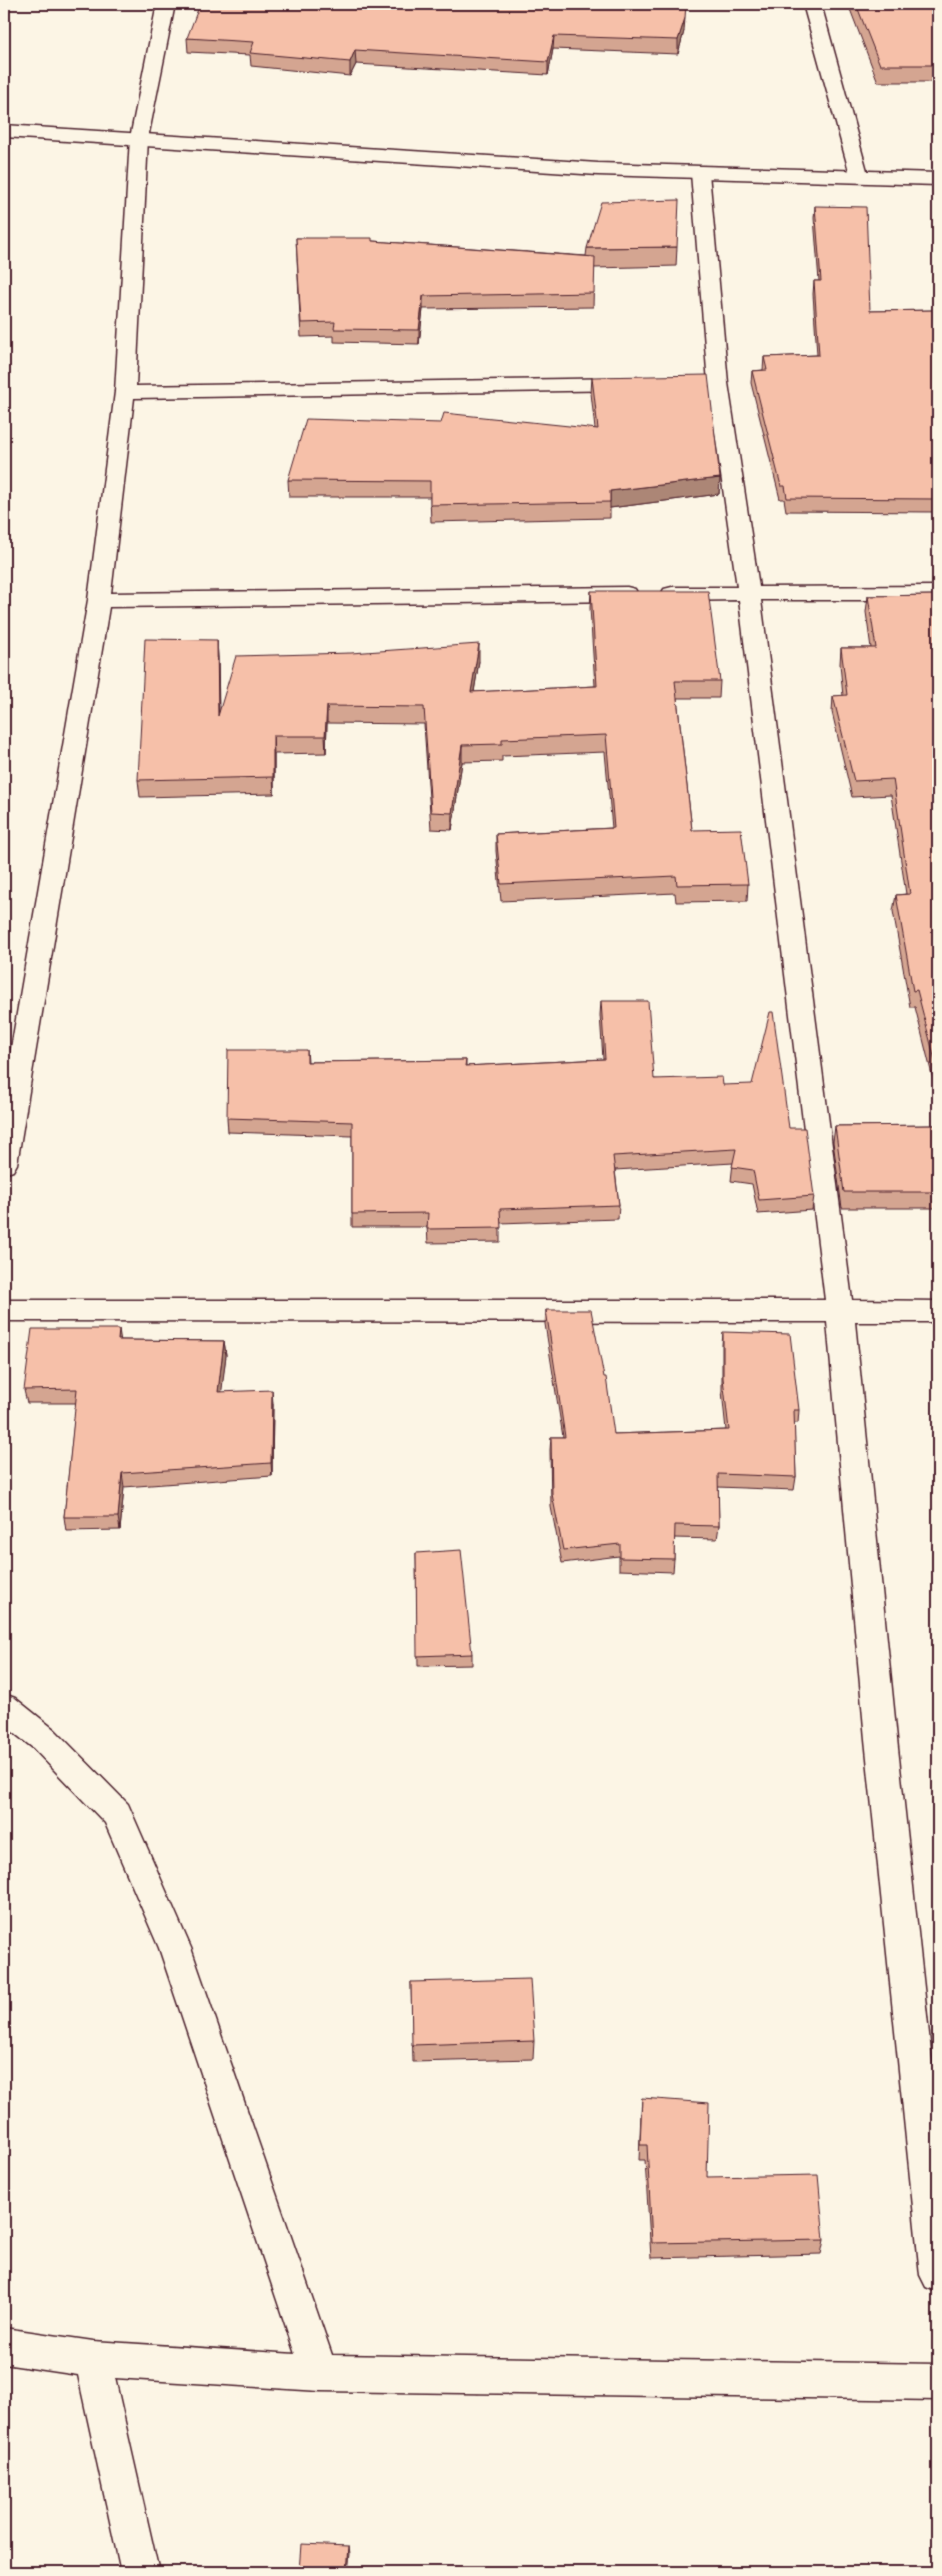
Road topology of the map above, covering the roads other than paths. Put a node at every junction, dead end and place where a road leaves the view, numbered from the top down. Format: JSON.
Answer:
{"nodes":[{"id":1,"x":166,"y":4,"type":"edge"},
{"id":2,"x":812,"y":4,"type":"edge"},
{"id":3,"x":4,"y":131,"type":"edge"},
{"id":4,"x":139,"y":138,"type":"junction"},
{"id":5,"x":700,"y":173,"type":"junction"},
{"id":6,"x":860,"y":178,"type":"junction"},
{"id":7,"x":938,"y":179,"type":"edge"},
{"id":8,"x":649,"y":384,"type":"edge"},
{"id":9,"x":125,"y":392,"type":"junction"},
{"id":10,"x":749,"y":593,"type":"junction"},
{"id":11,"x":938,"y":594,"type":"edge"},
{"id":12,"x":99,"y":600,"type":"junction"},
{"id":13,"x":4,"y":1164,"type":"edge"},
{"id":14,"x":4,"y":1311,"type":"edge"},
{"id":15,"x":938,"y":1311,"type":"edge"},
{"id":16,"x":840,"y":1312,"type":"junction"},
{"id":17,"x":4,"y":1707,"type":"edge"},
{"id":18,"x":938,"y":2275,"type":"edge"},
{"id":19,"x":4,"y":2346,"type":"edge"},
{"id":20,"x":93,"y":2359,"type":"junction"},
{"id":21,"x":320,"y":2373,"type":"junction"},
{"id":22,"x":938,"y":2382,"type":"edge"},
{"id":23,"x":140,"y":2572,"type":"edge"}],
"edges":[{"from":1,"to":4,"type":"street"},
{"from":2,"to":6,"type":"street"},
{"from":3,"to":4,"type":"street"},
{"from":4,"to":5,"type":"street"},
{"from":4,"to":9,"type":"street"},
{"from":5,"to":6,"type":"street"},
{"from":5,"to":10,"type":"street"},
{"from":6,"to":7,"type":"street"},
{"from":8,"to":9,"type":"street"},
{"from":9,"to":12,"type":"street"},
{"from":10,"to":11,"type":"street"},
{"from":10,"to":12,"type":"street"},
{"from":10,"to":16,"type":"street"},
{"from":12,"to":13,"type":"street"},
{"from":14,"to":16,"type":"street"},
{"from":15,"to":16,"type":"street"},
{"from":16,"to":18,"type":"street"},
{"from":17,"to":21,"type":"street"},
{"from":19,"to":20,"type":"street"},
{"from":20,"to":21,"type":"street"},
{"from":20,"to":23,"type":"street"},
{"from":21,"to":22,"type":"street"}]}
